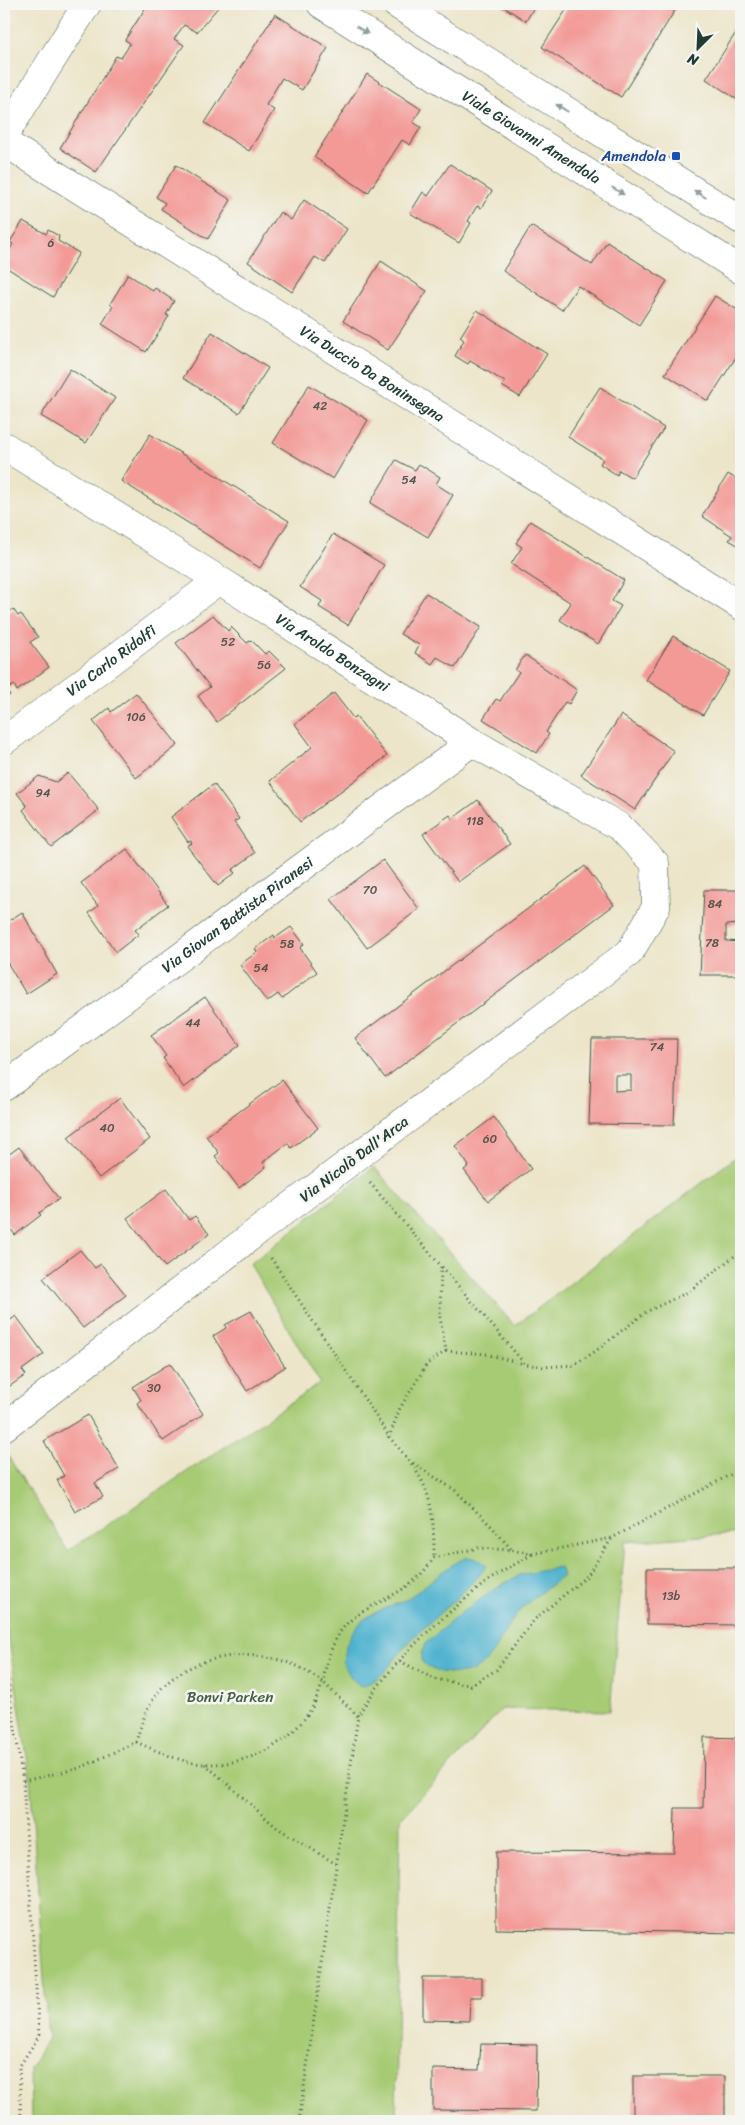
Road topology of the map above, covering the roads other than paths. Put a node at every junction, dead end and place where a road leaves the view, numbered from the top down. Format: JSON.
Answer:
{"nodes":[{"id":1,"x":87,"y":4,"type":"edge"},
{"id":2,"x":321,"y":4,"type":"edge"},
{"id":3,"x":396,"y":4,"type":"edge"},
{"id":4,"x":4,"y":136,"type":"edge"},
{"id":5,"x":4,"y":142,"type":"edge"},
{"id":6,"x":741,"y":220,"type":"edge"},
{"id":7,"x":741,"y":270,"type":"edge"},
{"id":8,"x":4,"y":446,"type":"edge"},
{"id":9,"x":220,"y":580,"type":"junction"},
{"id":10,"x":741,"y":606,"type":"edge"},
{"id":11,"x":4,"y":742,"type":"edge"},
{"id":12,"x":472,"y":742,"type":"junction"},
{"id":13,"x":655,"y":863,"type":"joint"},
{"id":14,"x":4,"y":1086,"type":"edge"},
{"id":15,"x":4,"y":1427,"type":"edge"}],
"edges":[{"from":1,"to":4,"type":"street"},
{"from":2,"to":7,"type":"street","name":"Viale Giovanni Amendola","one_way":true},
{"from":6,"to":3,"type":"street","one_way":true},
{"from":5,"to":10,"type":"street","name":"Via Duccio Da Boninsegna"},
{"from":8,"to":9,"type":"street","name":"Via Aroldo Bonzagni"},
{"from":9,"to":11,"type":"street","name":"Via Carlo Ridolfi"},
{"from":9,"to":12,"type":"street","name":"Via Aroldo Bonzagni"},
{"from":12,"to":13,"type":"street","name":"Via Aroldo Bonzagni"},
{"from":12,"to":14,"type":"street","name":"Via Giovan Battista Piranesi"},
{"from":13,"to":15,"type":"street","name":"Via Nicolò Dall'Arca"}]}
